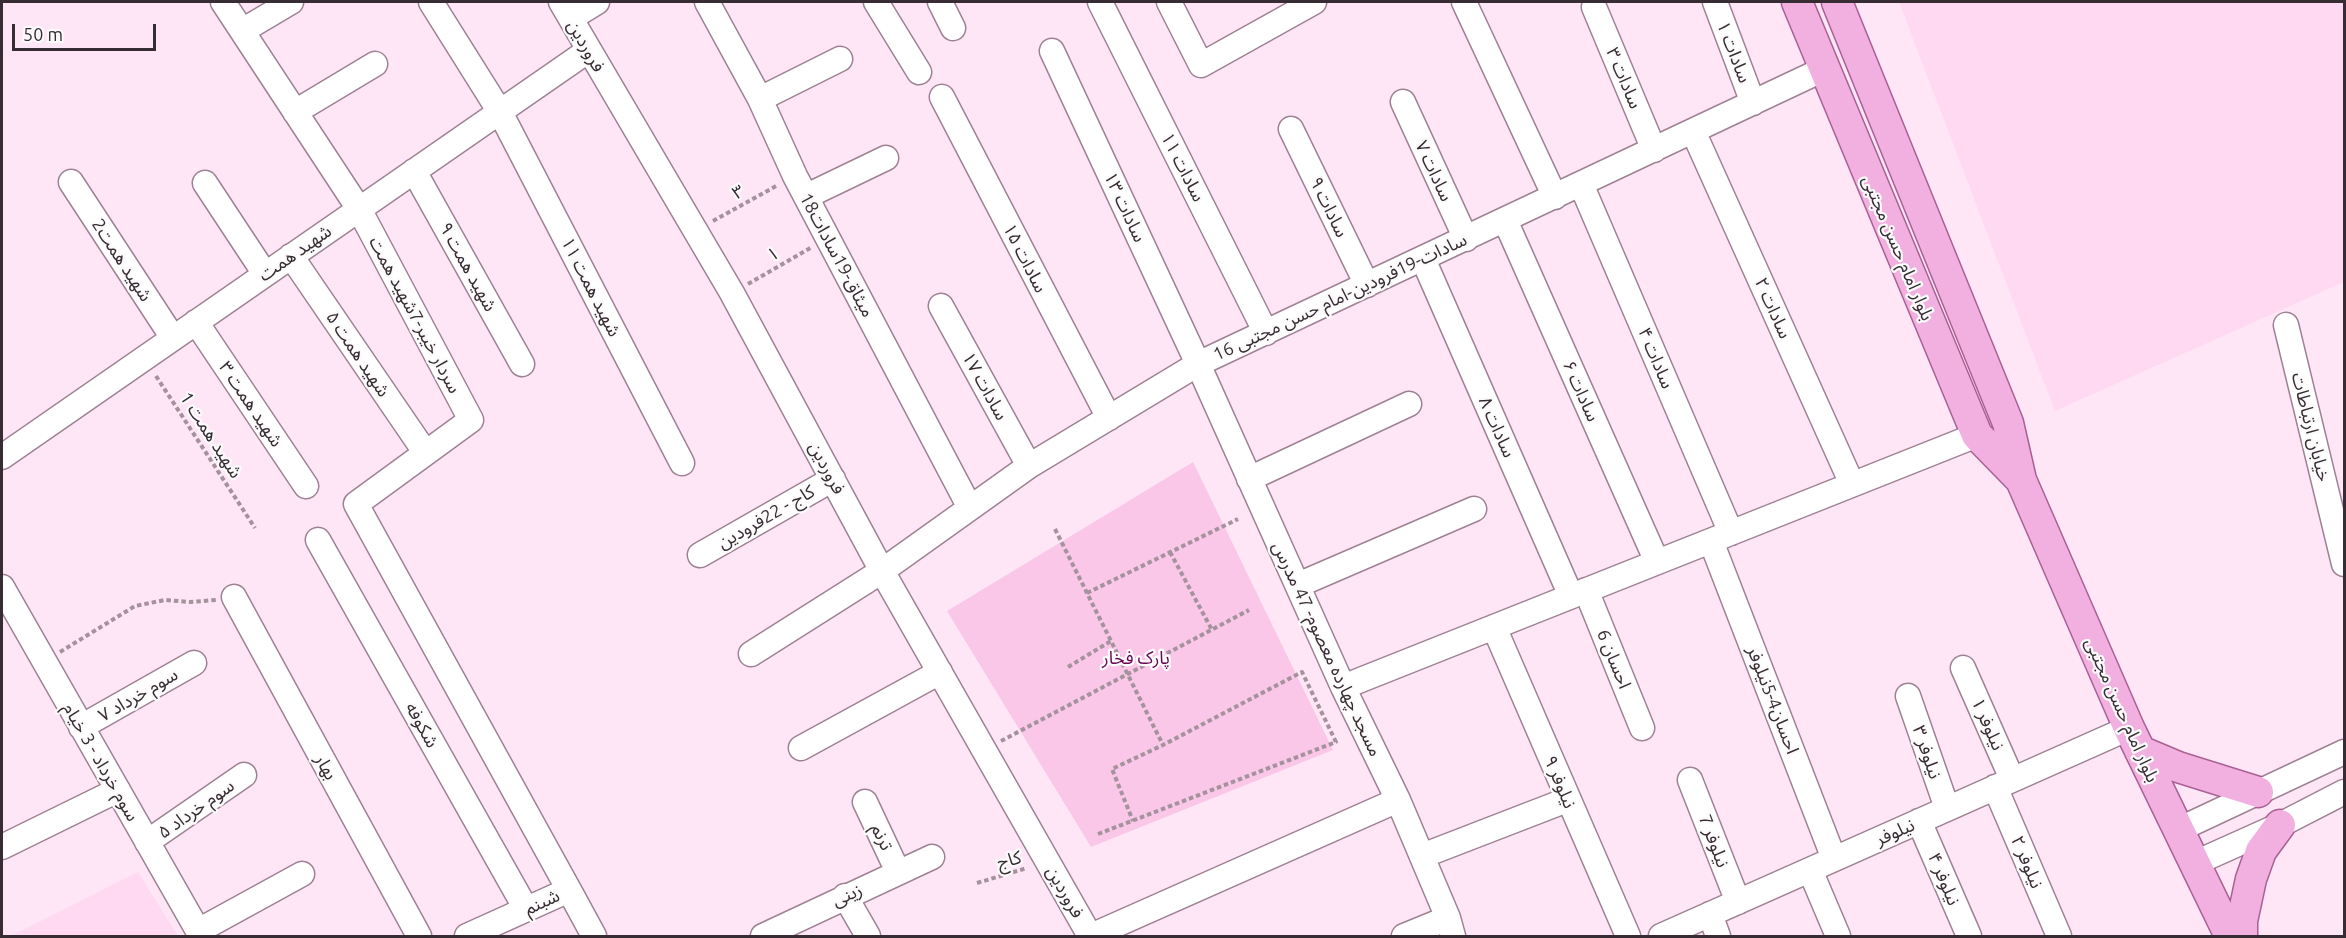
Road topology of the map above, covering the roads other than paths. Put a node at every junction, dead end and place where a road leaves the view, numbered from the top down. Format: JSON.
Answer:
{"nodes":[{"id":1,"x":223,"y":2,"type":"edge"},
{"id":2,"x":291,"y":2,"type":"edge"},
{"id":3,"x":431,"y":2,"type":"edge"},
{"id":4,"x":597,"y":2,"type":"edge"},
{"id":5,"x":707,"y":2,"type":"edge"},
{"id":6,"x":876,"y":2,"type":"edge"},
{"id":7,"x":940,"y":2,"type":"edge"},
{"id":8,"x":1100,"y":2,"type":"edge"},
{"id":9,"x":1168,"y":2,"type":"edge"},
{"id":10,"x":1314,"y":2,"type":"edge"},
{"id":11,"x":1464,"y":2,"type":"edge"},
{"id":12,"x":1714,"y":2,"type":"edge"},
{"id":13,"x":1797,"y":2,"type":"edge"},
{"id":14,"x":1837,"y":2,"type":"edge"},
{"id":15,"x":1594,"y":7,"type":"dead end"},
{"id":16,"x":566,"y":10,"type":"edge"},
{"id":17,"x":953,"y":28,"type":"dead end"},
{"id":18,"x":242,"y":31,"type":"junction"},
{"id":19,"x":589,"y":50,"type":"junction"},
{"id":20,"x":1052,"y":51,"type":"dead end"},
{"id":21,"x":840,"y":58,"type":"dead end"},
{"id":22,"x":375,"y":64,"type":"dead end"},
{"id":23,"x":1824,"y":69,"type":"junction"},
{"id":24,"x":919,"y":72,"type":"dead end"},
{"id":25,"x":942,"y":97,"type":"dead end"},
{"id":26,"x":760,"y":99,"type":"junction"},
{"id":27,"x":1402,"y":102,"type":"dead end"},
{"id":28,"x":1753,"y":103,"type":"junction"},
{"id":29,"x":295,"y":112,"type":"junction"},
{"id":30,"x":500,"y":112,"type":"junction"},
{"id":31,"x":1291,"y":129,"type":"dead end"},
{"id":32,"x":1693,"y":131,"type":"junction"},
{"id":33,"x":1654,"y":150,"type":"junction"},
{"id":34,"x":886,"y":158,"type":"dead end"},
{"id":35,"x":414,"y":171,"type":"junction"},
{"id":36,"x":71,"y":182,"type":"dead end"},
{"id":37,"x":205,"y":183,"type":"dead end"},
{"id":38,"x":1581,"y":184,"type":"junction"},
{"id":39,"x":801,"y":186,"type":"junction"},
{"id":40,"x":1555,"y":197,"type":"junction"},
{"id":41,"x":359,"y":209,"type":"junction"},
{"id":42,"x":1505,"y":220,"type":"junction"},
{"id":43,"x":1466,"y":239,"type":"junction"},
{"id":44,"x":291,"y":256,"type":"junction"},
{"id":45,"x":1423,"y":259,"type":"junction"},
{"id":46,"x":265,"y":274,"type":"junction"},
{"id":47,"x":1367,"y":285,"type":"junction"},
{"id":48,"x":941,"y":306,"type":"dead end"},
{"id":49,"x":196,"y":322,"type":"junction"},
{"id":50,"x":2286,"y":325,"type":"dead end"},
{"id":51,"x":1266,"y":333,"type":"junction"},
{"id":52,"x":173,"y":338,"type":"junction"},
{"id":53,"x":522,"y":364,"type":"dead end"},
{"id":54,"x":1198,"y":364,"type":"junction"},
{"id":55,"x":1409,"y":404,"type":"dead end"},
{"id":56,"x":1109,"y":418,"type":"junction"},
{"id":57,"x":1977,"y":435,"type":"junction"},
{"id":58,"x":425,"y":452,"type":"junction"},
{"id":59,"x":2,"y":457,"type":"edge"},
{"id":60,"x":682,"y":463,"type":"dead end"},
{"id":61,"x":1029,"y":466,"type":"junction"},
{"id":62,"x":833,"y":479,"type":"junction"},
{"id":63,"x":1249,"y":479,"type":"junction"},
{"id":64,"x":2021,"y":480,"type":"junction"},
{"id":65,"x":1852,"y":484,"type":"junction"},
{"id":66,"x":306,"y":486,"type":"dead end"},
{"id":67,"x":970,"y":508,"type":"junction"},
{"id":68,"x":1474,"y":509,"type":"dead end"},
{"id":69,"x":1721,"y":537,"type":"junction"},
{"id":70,"x":318,"y":540,"type":"dead end"},
{"id":71,"x":700,"y":555,"type":"dead end"},
{"id":72,"x":1657,"y":562,"type":"junction"},
{"id":73,"x":2344,"y":564,"type":"edge"},
{"id":74,"x":882,"y":571,"type":"junction"},
{"id":75,"x":1298,"y":585,"type":"junction"},
{"id":76,"x":2,"y":587,"type":"edge"},
{"id":77,"x":1578,"y":593,"type":"junction"},
{"id":78,"x":234,"y":597,"type":"road end"},
{"id":79,"x":1494,"y":627,"type":"junction"},
{"id":80,"x":751,"y":654,"type":"dead end"},
{"id":81,"x":194,"y":663,"type":"dead end"},
{"id":82,"x":1964,"y":668,"type":"dead end"},
{"id":83,"x":940,"y":672,"type":"junction"},
{"id":84,"x":1343,"y":687,"type":"junction"},
{"id":85,"x":1908,"y":696,"type":"dead end"},
{"id":86,"x":81,"y":727,"type":"junction"},
{"id":87,"x":1642,"y":728,"type":"dead end"},
{"id":88,"x":2134,"y":739,"type":"junction"},
{"id":89,"x":801,"y":748,"type":"dead end"},
{"id":90,"x":2344,"y":752,"type":"edge"},
{"id":91,"x":244,"y":775,"type":"dead end"},
{"id":92,"x":1690,"y":780,"type":"dead end"},
{"id":93,"x":2004,"y":783,"type":"junction"},
{"id":94,"x":118,"y":790,"type":"junction"},
{"id":95,"x":2258,"y":792,"type":"junction"},
{"id":96,"x":2344,"y":792,"type":"edge"},
{"id":97,"x":1398,"y":800,"type":"junction"},
{"id":98,"x":1567,"y":800,"type":"junction"},
{"id":99,"x":865,"y":802,"type":"dead end"},
{"id":100,"x":1947,"y":808,"type":"junction"},
{"id":101,"x":1919,"y":821,"type":"junction"},
{"id":102,"x":2280,"y":825,"type":"junction"},
{"id":103,"x":2178,"y":830,"type":"junction"},
{"id":104,"x":147,"y":842,"type":"junction"},
{"id":105,"x":2,"y":847,"type":"edge"},
{"id":106,"x":932,"y":856,"type":"dead end"},
{"id":107,"x":1422,"y":856,"type":"junction"},
{"id":108,"x":1834,"y":859,"type":"junction"},
{"id":109,"x":2193,"y":864,"type":"junction"},
{"id":110,"x":1810,"y":870,"type":"junction"},
{"id":111,"x":898,"y":872,"type":"junction"},
{"id":112,"x":302,"y":874,"type":"dead end"},
{"id":113,"x":568,"y":890,"type":"junction"},
{"id":114,"x":846,"y":896,"type":"junction"},
{"id":115,"x":1738,"y":902,"type":"junction"},
{"id":116,"x":526,"y":909,"type":"junction"},
{"id":117,"x":1714,"y":925,"type":"edge"},
{"id":118,"x":1451,"y":927,"type":"edge"},
{"id":119,"x":200,"y":934,"type":"edge"},
{"id":120,"x":419,"y":936,"type":"edge"},
{"id":121,"x":467,"y":936,"type":"edge"},
{"id":122,"x":594,"y":936,"type":"edge"},
{"id":123,"x":763,"y":936,"type":"edge"},
{"id":124,"x":868,"y":936,"type":"edge"},
{"id":125,"x":1090,"y":936,"type":"edge"},
{"id":126,"x":1404,"y":936,"type":"edge"},
{"id":127,"x":1628,"y":936,"type":"edge"},
{"id":128,"x":1661,"y":936,"type":"edge"},
{"id":129,"x":1838,"y":936,"type":"edge"},
{"id":130,"x":1969,"y":936,"type":"edge"},
{"id":131,"x":2059,"y":936,"type":"edge"},
{"id":132,"x":2230,"y":936,"type":"edge"},
{"id":133,"x":2242,"y":936,"type":"edge"}],
"edges":[{"from":1,"to":18,"type":"street","name":"سردار خیبر-7شهید همت"},
{"from":2,"to":18,"type":"street"},
{"from":3,"to":30,"type":"street","name":"شهید همت ۱۱"},
{"from":4,"to":16,"type":"street"},
{"from":5,"to":26,"type":"street","name":"18میثاق-19سادات"},
{"from":6,"to":24,"type":"street"},
{"from":7,"to":17,"type":"street"},
{"from":8,"to":51,"type":"street","name":"سادات ۱۱"},
{"from":9,"to":10,"type":"street"},
{"from":11,"to":40,"type":"street"},
{"from":12,"to":28,"type":"street","name":"سادات ‍‍۱"},
{"from":13,"to":23,"type":"main road","name":"بلوار امام حسن مجتبی"},
{"from":14,"to":64,"type":"main road","name":"بلوار امام حسن مجتبی"},
{"from":15,"to":33,"type":"street","name":"سادات ۳"},
{"from":16,"to":19,"type":"street","name":"فروردین"},
{"from":18,"to":29,"type":"street","name":"سردار خیبر-7شهید همت"},
{"from":19,"to":30,"type":"street","name":"شهید همت"},
{"from":19,"to":62,"type":"street","name":"فروردین"},
{"from":20,"to":54,"type":"street","name":"سادات ۱۳"},
{"from":21,"to":26,"type":"street"},
{"from":22,"to":29,"type":"street"},
{"from":23,"to":28,"type":"street","name":"سادات-19فرودین-امام حسن مجتبی 16"},
{"from":23,"to":57,"type":"main road","name":"بلوار امام حسن مجتبی"},
{"from":25,"to":56,"type":"street","name":"سادات ۱۵"},
{"from":26,"to":39,"type":"street","name":"18میثاق-19سادات"},
{"from":27,"to":43,"type":"street","name":"سادات ۷"},
{"from":28,"to":32,"type":"street","name":"سادات-19فرودین-امام حسن مجتبی 16"},
{"from":29,"to":41,"type":"street","name":"سردار خیبر-7شهید همت"},
{"from":30,"to":35,"type":"street","name":"شهید همت"},
{"from":30,"to":60,"type":"street","name":"شهید همت ۱۱"},
{"from":31,"to":47,"type":"street","name":"سادات ۹"},
{"from":32,"to":33,"type":"street","name":"سادات-19فرودین-امام حسن مجتبی 16"},
{"from":32,"to":65,"type":"street","name":"سادات ۲"},
{"from":33,"to":38,"type":"street","name":"سادات-19فرودین-امام حسن مجتبی 16"},
{"from":34,"to":39,"type":"street"},
{"from":35,"to":41,"type":"street","name":"شهید همت"},
{"from":35,"to":53,"type":"street","name":"شهید همت ۹"},
{"from":36,"to":52,"type":"street","name":"2شهید همت"},
{"from":37,"to":46,"type":"street"},
{"from":38,"to":40,"type":"street","name":"سادات-19فرودین-امام حسن مجتبی 16"},
{"from":38,"to":69,"type":"street","name":"سادات ۴"},
{"from":39,"to":67,"type":"street","name":"18میثاق-19سادات"},
{"from":40,"to":42,"type":"street","name":"سادات-19فرودین-امام حسن مجتبی 16"},
{"from":41,"to":44,"type":"street","name":"شهید همت"},
{"from":41,"to":58,"type":"street","name":"سردار خیبر-7شهید همت"},
{"from":42,"to":43,"type":"street","name":"سادات-19فرودین-امام حسن مجتبی 16"},
{"from":42,"to":72,"type":"street","name":"سادات ۶"},
{"from":43,"to":45,"type":"street","name":"سادات-19فرودین-امام حسن مجتبی 16"},
{"from":44,"to":46,"type":"street","name":"شهید همت"},
{"from":44,"to":58,"type":"street","name":"شهید همت ۵"},
{"from":45,"to":47,"type":"street","name":"سادات-19فرودین-امام حسن مجتبی 16"},
{"from":45,"to":77,"type":"street","name":"سادات ۸"},
{"from":46,"to":49,"type":"street","name":"شهید همت"},
{"from":47,"to":51,"type":"street","name":"سادات-19فرودین-امام حسن مجتبی 16"},
{"from":48,"to":61,"type":"street","name":"سادات ۱۷"},
{"from":49,"to":52,"type":"street","name":"شهید همت"},
{"from":49,"to":66,"type":"street","name":"شهید همت ۳"},
{"from":50,"to":73,"type":"street","name":"خیابان ارتباطات"},
{"from":51,"to":54,"type":"street","name":"سادات-19فرودین-امام حسن مجتبی 16"},
{"from":52,"to":59,"type":"street","name":"شهید همت"},
{"from":54,"to":56,"type":"street","name":"سادات-19فرودین-امام حسن مجتبی 16"},
{"from":54,"to":63,"type":"street","name":"مسجد چهارده معصوم- 47 مدرس"},
{"from":55,"to":63,"type":"street"},
{"from":56,"to":61,"type":"street","name":"سادات-19فرودین-امام حسن مجتبی 16"},
{"from":57,"to":64,"type":"main road","name":"بلوار امام حسن مجتبی"},
{"from":57,"to":65,"type":"street"},
{"from":58,"to":113,"type":"street"},
{"from":61,"to":67,"type":"street","name":"سادات-19فرودین-امام حسن مجتبی 16"},
{"from":62,"to":71,"type":"street","name":"کاج - 22فرودین"},
{"from":62,"to":74,"type":"street","name":"فروردین"},
{"from":63,"to":75,"type":"street","name":"مسجد چهارده معصوم- 47 مدرس"},
{"from":64,"to":88,"type":"main road","name":"بلوار امام حسن مجتبی"},
{"from":65,"to":69,"type":"street"},
{"from":67,"to":74,"type":"street","name":"سادات-19فرودین-امام حسن مجتبی 16"},
{"from":68,"to":75,"type":"street"},
{"from":69,"to":72,"type":"street"},
{"from":69,"to":108,"type":"street","name":"احسان4-5نیلوفر"},
{"from":70,"to":116,"type":"street","name":"شکوفه"},
{"from":72,"to":77,"type":"street"},
{"from":74,"to":80,"type":"street","name":"سادات-19فرودین-امام حسن مجتبی 16"},
{"from":74,"to":83,"type":"street","name":"فروردین"},
{"from":75,"to":84,"type":"street","name":"مسجد چهارده معصوم- 47 مدرس"},
{"from":76,"to":86,"type":"street","name":"سوم خرداد - 3 خیام"},
{"from":77,"to":79,"type":"street"},
{"from":77,"to":87,"type":"street","name":"احسان 6"},
{"from":78,"to":120,"type":"street","name":"بهار"},
{"from":79,"to":84,"type":"street"},
{"from":79,"to":98,"type":"street","name":"نیلوفر ۹"},
{"from":81,"to":86,"type":"street","name":"سوم خرداد ۷"},
{"from":82,"to":93,"type":"street","name":"نیلوفر ۱"},
{"from":83,"to":89,"type":"street"},
{"from":83,"to":125,"type":"street","name":"فروردین"},
{"from":84,"to":97,"type":"street","name":"مسجد چهارده معصوم- 47 مدرس"},
{"from":85,"to":100,"type":"street","name":"نیلوفر ۳"},
{"from":86,"to":94,"type":"street","name":"سوم خرداد - 3 خیام"},
{"from":88,"to":93,"type":"street","name":"نیلوفر"},
{"from":88,"to":95,"type":"main road"},
{"from":88,"to":103,"type":"main road","name":"بلوار امام حسن مجتبی"},
{"from":90,"to":95,"type":"street"},
{"from":91,"to":104,"type":"street","name":"سوم خرداد ۵"},
{"from":92,"to":115,"type":"street","name":"نیلوفر 7"},
{"from":93,"to":100,"type":"street","name":"نیلوفر"},
{"from":93,"to":131,"type":"street","name":"نیلوفر ۲"},
{"from":94,"to":104,"type":"street","name":"سوم خرداد - 3 خیام"},
{"from":94,"to":105,"type":"street"},
{"from":95,"to":103,"type":"street"},
{"from":96,"to":102,"type":"street"},
{"from":97,"to":107,"type":"street","name":"مسجد چهارده معصوم- 47 مدرس"},
{"from":97,"to":125,"type":"street"},
{"from":98,"to":107,"type":"street"},
{"from":98,"to":127,"type":"street","name":"نیلوفر ۹"},
{"from":99,"to":111,"type":"street","name":"ترنم"},
{"from":100,"to":101,"type":"street","name":"نیلوفر"},
{"from":101,"to":108,"type":"street","name":"نیلوفر"},
{"from":101,"to":130,"type":"street","name":"نیلوفر ۴"},
{"from":102,"to":109,"type":"street"},
{"from":102,"to":133,"type":"main road"},
{"from":103,"to":109,"type":"main road","name":"بلوار امام حسن مجتبی"},
{"from":104,"to":119,"type":"street","name":"سوم خرداد - 3 خیام"},
{"from":106,"to":111,"type":"street","name":"زینی"},
{"from":107,"to":118,"type":"street","name":"مسجد چهارده معصوم- 47 مدرس"},
{"from":108,"to":110,"type":"street","name":"نیلوفر"},
{"from":109,"to":132,"type":"main road","name":"بلوار امام حسن مجتبی"},
{"from":110,"to":115,"type":"street","name":"نیلوفر"},
{"from":110,"to":129,"type":"street"},
{"from":111,"to":114,"type":"street","name":"زینی"},
{"from":112,"to":119,"type":"street"},
{"from":113,"to":116,"type":"street","name":"شبنم"},
{"from":113,"to":122,"type":"street","name":"شبنم"},
{"from":114,"to":123,"type":"street","name":"زینی"},
{"from":114,"to":124,"type":"street"},
{"from":115,"to":117,"type":"street","name":"نیلوفر"},
{"from":116,"to":121,"type":"street","name":"شبنم"},
{"from":117,"to":128,"type":"street","name":"نیلوفر"},
{"from":118,"to":126,"type":"street"}]}
